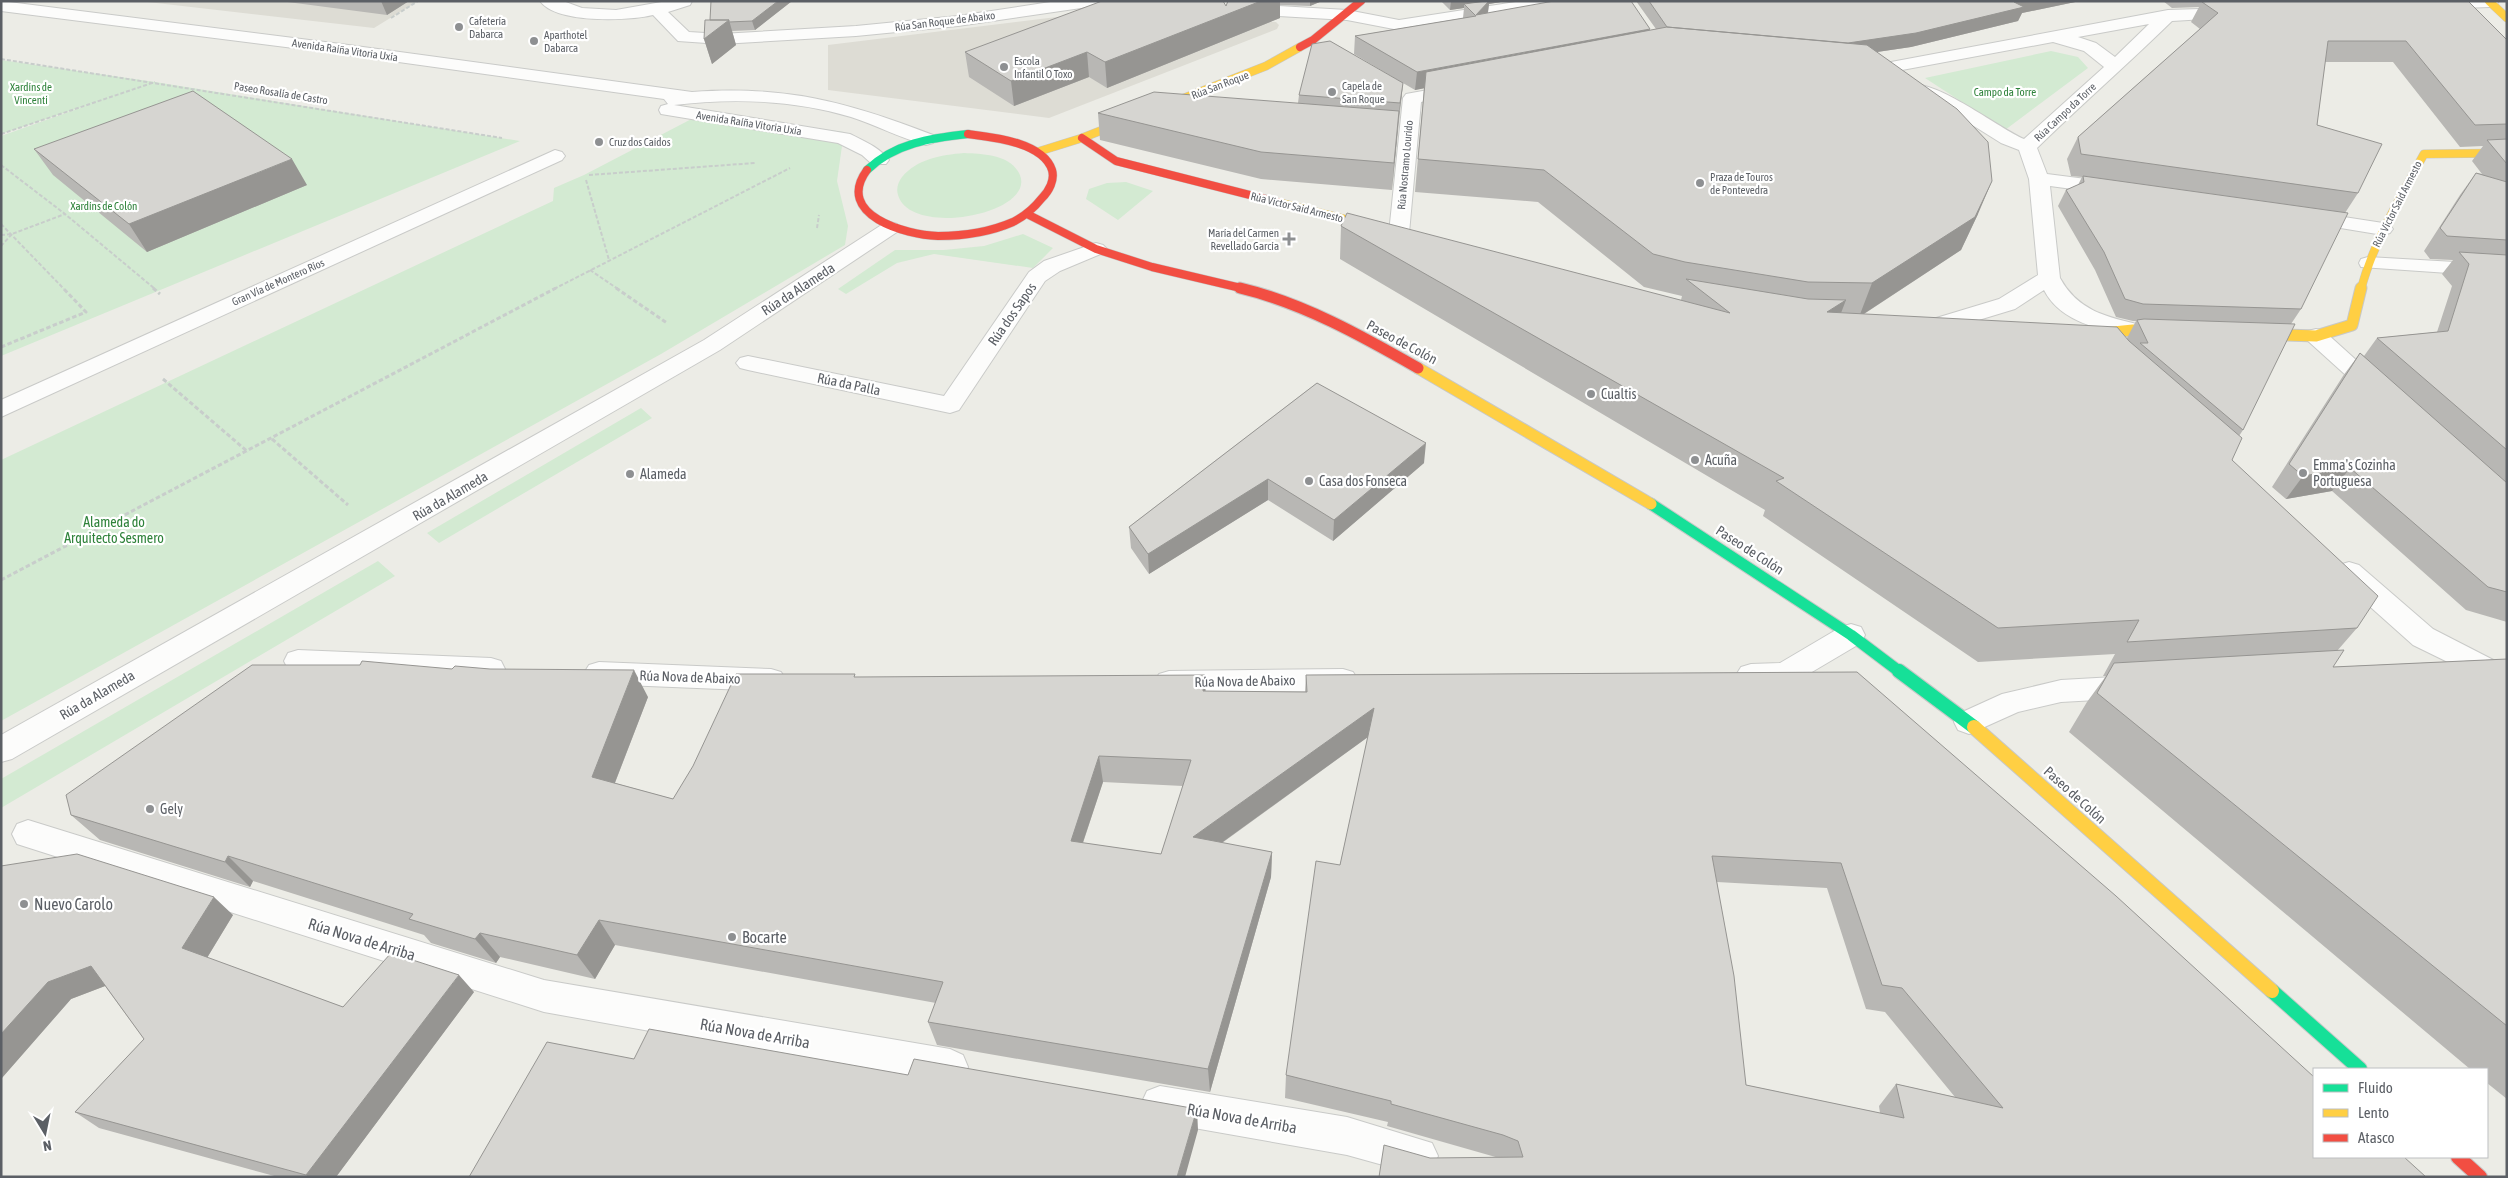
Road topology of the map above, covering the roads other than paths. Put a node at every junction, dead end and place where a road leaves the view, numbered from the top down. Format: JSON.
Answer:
{"nodes":[{"id":1,"x":548,"y":1,"type":"edge"},
{"id":2,"x":684,"y":1,"type":"edge"},
{"id":3,"x":1361,"y":1,"type":"edge"},
{"id":4,"x":1556,"y":1,"type":"edge"},
{"id":5,"x":2209,"y":1,"type":"edge"},
{"id":6,"x":1090,"y":2,"type":"edge"},
{"id":7,"x":2490,"y":2,"type":"edge"},
{"id":8,"x":1148,"y":5,"type":"edge"},
{"id":9,"x":2417,"y":5,"type":"edge"},
{"id":10,"x":1,"y":6,"type":"edge"},
{"id":11,"x":1228,"y":8,"type":"edge"},
{"id":12,"x":658,"y":10,"type":"junction"},
{"id":13,"x":2253,"y":12,"type":"edge"},
{"id":14,"x":1346,"y":15,"type":"junction"},
{"id":15,"x":2165,"y":16,"type":"junction"},
{"id":16,"x":2507,"y":18,"type":"edge"},
{"id":17,"x":2053,"y":37,"type":"junction"},
{"id":18,"x":1846,"y":68,"type":"edge"},
{"id":19,"x":2114,"y":68,"type":"junction"},
{"id":20,"x":1875,"y":70,"type":"junction"},
{"id":21,"x":1479,"y":85,"type":"edge"},
{"id":22,"x":689,"y":97,"type":"junction"},
{"id":23,"x":1156,"y":110,"type":"junction"},
{"id":24,"x":1195,"y":113,"type":"edge"},
{"id":25,"x":1389,"y":128,"type":"edge"},
{"id":26,"x":1408,"y":130,"type":"junction"},
{"id":27,"x":1082,"y":138,"type":"junction"},
{"id":28,"x":926,"y":139,"type":"junction"},
{"id":29,"x":2027,"y":147,"type":"junction"},
{"id":30,"x":1038,"y":152,"type":"junction"},
{"id":31,"x":2507,"y":153,"type":"edge"},
{"id":32,"x":555,"y":156,"type":"road end"},
{"id":33,"x":878,"y":160,"type":"junction"},
{"id":34,"x":2039,"y":179,"type":"junction"},
{"id":35,"x":2136,"y":192,"type":"edge"},
{"id":36,"x":1027,"y":214,"type":"junction"},
{"id":37,"x":2290,"y":215,"type":"edge"},
{"id":38,"x":890,"y":228,"type":"junction"},
{"id":39,"x":2383,"y":229,"type":"junction"},
{"id":40,"x":1404,"y":234,"type":"joint"},
{"id":41,"x":1096,"y":249,"type":"junction"},
{"id":42,"x":2368,"y":263,"type":"junction"},
{"id":43,"x":2507,"y":271,"type":"edge"},
{"id":44,"x":2049,"y":278,"type":"junction"},
{"id":45,"x":1926,"y":327,"type":"joint"},
{"id":46,"x":1970,"y":329,"type":"edge"},
{"id":47,"x":2133,"y":330,"type":"junction"},
{"id":48,"x":2179,"y":331,"type":"edge"},
{"id":49,"x":2238,"y":333,"type":"edge"},
{"id":50,"x":2080,"y":335,"type":"joint"},
{"id":51,"x":2316,"y":336,"type":"junction"},
{"id":52,"x":2107,"y":355,"type":"edge"},
{"id":53,"x":748,"y":363,"type":"dead end"},
{"id":54,"x":950,"y":404,"type":"joint"},
{"id":55,"x":2391,"y":404,"type":"edge"},
{"id":56,"x":1,"y":409,"type":"edge"},
{"id":57,"x":2334,"y":559,"type":"edge"},
{"id":58,"x":1851,"y":635,"type":"junction"},
{"id":59,"x":298,"y":661,"type":"dead end"},
{"id":60,"x":515,"y":670,"type":"edge"},
{"id":61,"x":2429,"y":670,"type":"edge"},
{"id":62,"x":2499,"y":670,"type":"edge"},
{"id":63,"x":575,"y":672,"type":"edge"},
{"id":64,"x":1726,"y":675,"type":"edge"},
{"id":65,"x":1368,"y":679,"type":"edge"},
{"id":66,"x":792,"y":681,"type":"edge"},
{"id":67,"x":1140,"y":682,"type":"edge"},
{"id":68,"x":2158,"y":686,"type":"edge"},
{"id":69,"x":1970,"y":722,"type":"junction"},
{"id":70,"x":1,"y":750,"type":"edge"},
{"id":71,"x":28,"y":834,"type":"dead end"},
{"id":72,"x":2359,"y":1068,"type":"edge"},
{"id":73,"x":985,"y":1073,"type":"edge"},
{"id":74,"x":1132,"y":1099,"type":"edge"},
{"id":75,"x":2459,"y":1158,"type":"edge"},
{"id":76,"x":1449,"y":1164,"type":"edge"},
{"id":77,"x":2480,"y":1177,"type":"edge"}],
"edges":[{"from":1,"to":12,"type":"street"},
{"from":2,"to":12,"type":"street"},
{"from":3,"to":14,"type":"main road","name":"Rúa San Roque"},
{"from":4,"to":14,"type":"street"},
{"from":5,"to":15,"type":"street"},
{"from":6,"to":8,"type":"street","name":"Rúa San Roque de Abaixo"},
{"from":6,"to":12,"type":"street","name":"Rúa San Roque de Abaixo"},
{"from":7,"to":9,"type":"street"},
{"from":7,"to":16,"type":"main road"},
{"from":10,"to":22,"type":"street","name":"Avenida Raíña Vitoria Uxía"},
{"from":11,"to":14,"type":"street"},
{"from":13,"to":15,"type":"street"},
{"from":14,"to":23,"type":"main road","name":"Rúa San Roque"},
{"from":15,"to":17,"type":"street"},
{"from":15,"to":19,"type":"street","name":"Rúa Campo da Torre"},
{"from":17,"to":19,"type":"street"},
{"from":17,"to":20,"type":"street"},
{"from":18,"to":20,"type":"street"},
{"from":19,"to":29,"type":"street","name":"Rúa Campo da Torre"},
{"from":20,"to":29,"type":"street"},
{"from":21,"to":26,"type":"street","name":"Rúa Nostramo Lourido"},
{"from":22,"to":28,"type":"street","name":"Avenida Raíña Vitoria Uxía"},
{"from":22,"to":33,"type":"street","name":"Avenida Raíña Vitoria Uxía"},
{"from":23,"to":24,"type":"street"},
{"from":23,"to":27,"type":"main road","name":"Rúa San Roque"},
{"from":25,"to":26,"type":"street"},
{"from":26,"to":40,"type":"street","name":"Rúa Nostramo Lourido"},
{"from":27,"to":30,"type":"main road","name":"Rúa San Roque"},
{"from":27,"to":40,"type":"main road","name":"Rúa Víctor Said Armesto"},
{"from":28,"to":30,"type":"main road"},
{"from":28,"to":33,"type":"main road"},
{"from":29,"to":34,"type":"street","name":"Rúa Campo da Torre"},
{"from":30,"to":36,"type":"main road"},
{"from":31,"to":39,"type":"main road","name":"Rúa Víctor Said Armesto"},
{"from":32,"to":56,"type":"street","name":"Gran Vía de Montero Ríos"},
{"from":33,"to":38,"type":"main road"},
{"from":34,"to":35,"type":"street"},
{"from":34,"to":44,"type":"street","name":"Rúa Campo da Torre"},
{"from":36,"to":38,"type":"main road"},
{"from":36,"to":41,"type":"main road","name":"Paseo de Colón"},
{"from":37,"to":39,"type":"street"},
{"from":38,"to":70,"type":"street","name":"Rúa da Alameda"},
{"from":39,"to":42,"type":"main road","name":"Rúa Víctor Said Armesto"},
{"from":41,"to":54,"type":"street","name":"Rúa dos Sapos"},
{"from":41,"to":58,"type":"main road","name":"Paseo de Colón"},
{"from":42,"to":43,"type":"lane"},
{"from":42,"to":51,"type":"main road","name":"Rúa Víctor Said Armesto"},
{"from":44,"to":45,"type":"street"},
{"from":44,"to":47,"type":"street"},
{"from":45,"to":46,"type":"main road"},
{"from":47,"to":48,"type":"main road"},
{"from":47,"to":50,"type":"main road"},
{"from":49,"to":51,"type":"main road","name":"Rúa Víctor Said Armesto"},
{"from":50,"to":52,"type":"street"},
{"from":51,"to":55,"type":"street"},
{"from":53,"to":54,"type":"street","name":"Rúa da Palla"},
{"from":57,"to":62,"type":"street"},
{"from":58,"to":64,"type":"street"},
{"from":58,"to":69,"type":"main road","name":"Paseo de Colón"},
{"from":59,"to":60,"type":"street"},
{"from":61,"to":62,"type":"street"},
{"from":63,"to":66,"type":"street","name":"Rúa Nova de Abaixo"},
{"from":65,"to":67,"type":"street","name":"Rúa Nova de Abaixo"},
{"from":68,"to":69,"type":"street"},
{"from":69,"to":72,"type":"main road","name":"Paseo de Colón"},
{"from":71,"to":73,"type":"street","name":"Rúa Nova de Arriba"},
{"from":74,"to":76,"type":"street","name":"Rúa Nova de Arriba"},
{"from":75,"to":77,"type":"main road"}]}
